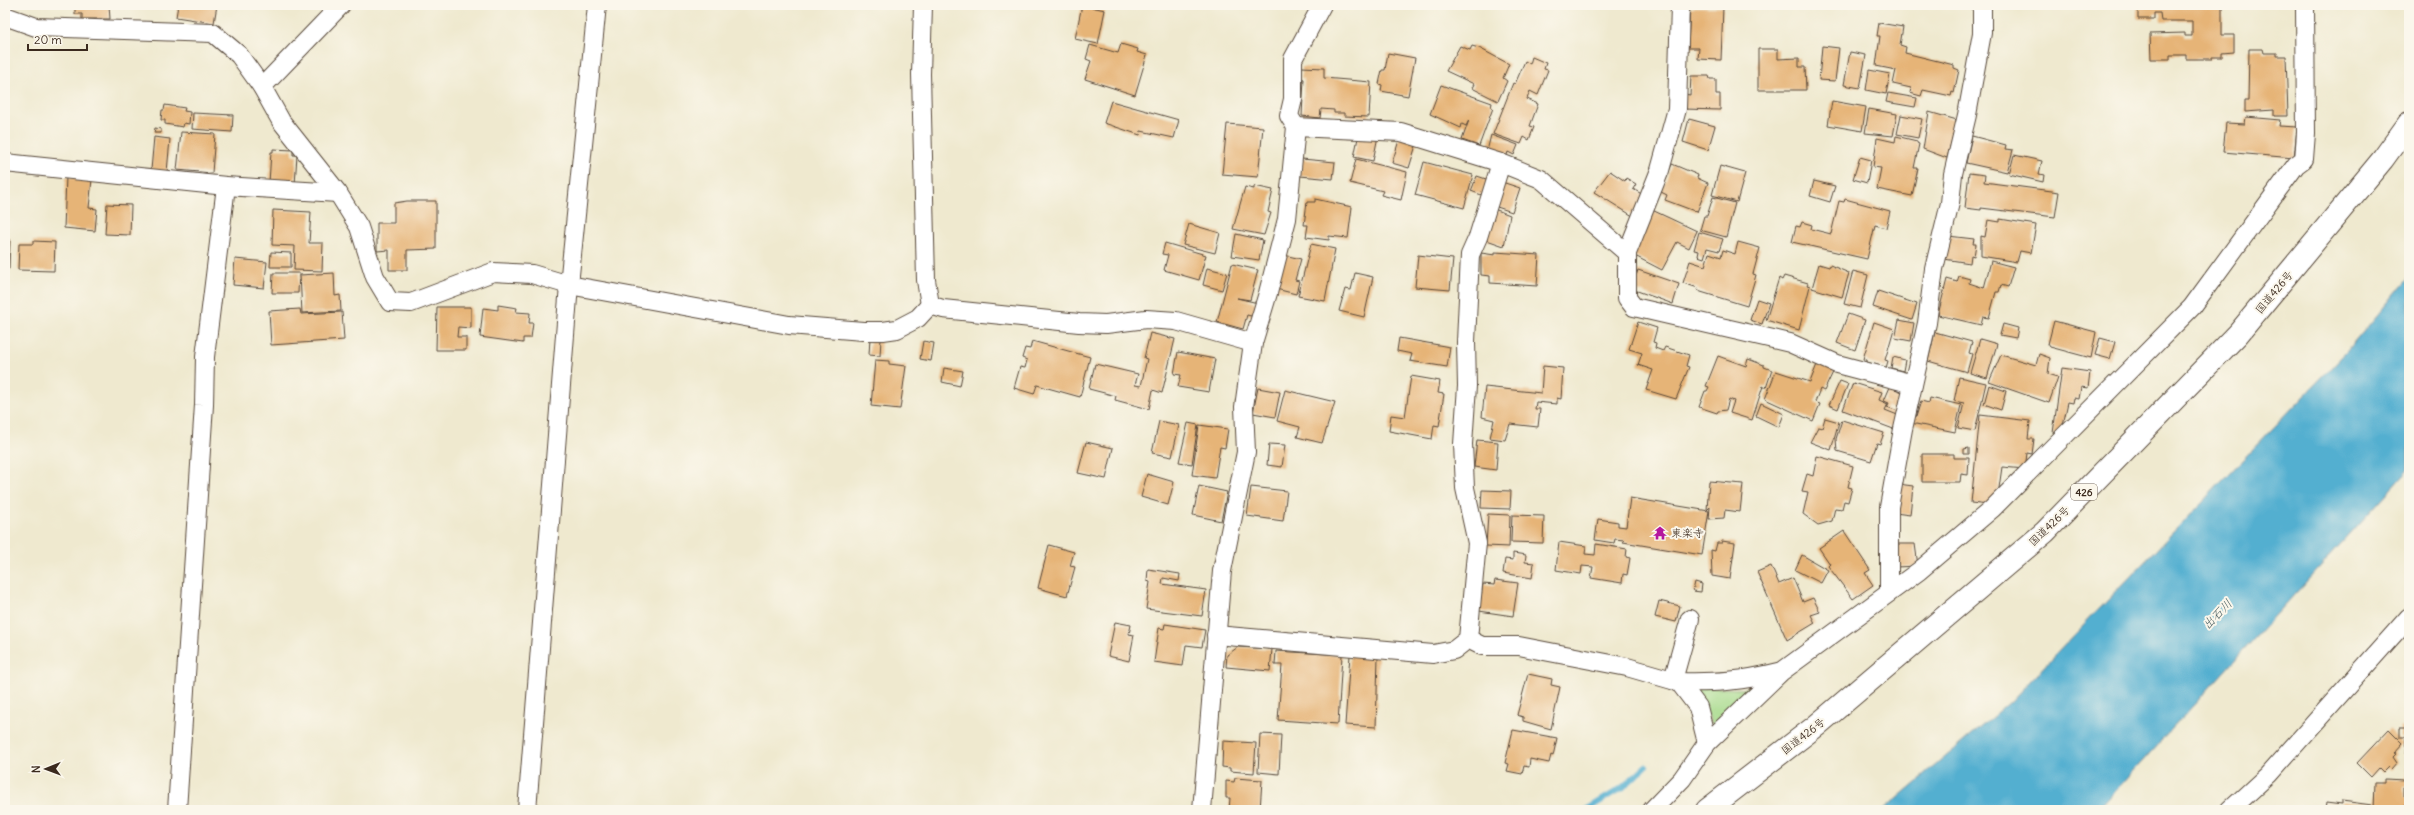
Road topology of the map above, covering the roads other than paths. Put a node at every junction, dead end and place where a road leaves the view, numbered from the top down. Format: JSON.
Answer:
{"nodes":[{"id":1,"x":341,"y":5,"type":"edge"},
{"id":2,"x":597,"y":5,"type":"edge"},
{"id":3,"x":923,"y":5,"type":"edge"},
{"id":4,"x":1322,"y":5,"type":"edge"},
{"id":5,"x":1680,"y":5,"type":"edge"},
{"id":6,"x":1982,"y":5,"type":"edge"},
{"id":7,"x":2305,"y":5,"type":"edge"},
{"id":8,"x":5,"y":16,"type":"edge"},
{"id":9,"x":262,"y":87,"type":"junction"},
{"id":10,"x":2409,"y":123,"type":"edge"},
{"id":11,"x":1296,"y":126,"type":"junction"},
{"id":12,"x":5,"y":163,"type":"edge"},
{"id":13,"x":1501,"y":163,"type":"junction"},
{"id":14,"x":226,"y":186,"type":"junction"},
{"id":15,"x":338,"y":193,"type":"junction"},
{"id":16,"x":1626,"y":253,"type":"junction"},
{"id":17,"x":569,"y":285,"type":"junction"},
{"id":18,"x":930,"y":305,"type":"junction"},
{"id":19,"x":1253,"y":343,"type":"junction"},
{"id":20,"x":1913,"y":384,"type":"junction"},
{"id":21,"x":1889,"y":592,"type":"junction"},
{"id":22,"x":2409,"y":617,"type":"edge"},
{"id":23,"x":1690,"y":619,"type":"dead end"},
{"id":24,"x":1216,"y":635,"type":"junction"},
{"id":25,"x":1468,"y":640,"type":"junction"},
{"id":26,"x":1780,"y":672,"type":"junction"},
{"id":27,"x":1676,"y":681,"type":"junction"},
{"id":28,"x":1707,"y":743,"type":"junction"},
{"id":29,"x":177,"y":810,"type":"edge"},
{"id":30,"x":527,"y":810,"type":"edge"},
{"id":31,"x":1202,"y":810,"type":"edge"},
{"id":32,"x":1652,"y":810,"type":"edge"},
{"id":33,"x":1707,"y":810,"type":"edge"},
{"id":34,"x":2230,"y":810,"type":"edge"}],
"edges":[{"from":1,"to":9,"type":"street"},
{"from":2,"to":17,"type":"street"},
{"from":3,"to":18,"type":"street"},
{"from":4,"to":11,"type":"street"},
{"from":5,"to":16,"type":"street"},
{"from":6,"to":20,"type":"street"},
{"from":7,"to":21,"type":"street"},
{"from":8,"to":9,"type":"street"},
{"from":9,"to":15,"type":"street"},
{"from":10,"to":33,"type":"highway","name":"国道426号","number":"426"},
{"from":11,"to":13,"type":"street"},
{"from":11,"to":19,"type":"street"},
{"from":12,"to":14,"type":"street"},
{"from":13,"to":16,"type":"street"},
{"from":13,"to":25,"type":"street"},
{"from":14,"to":15,"type":"street"},
{"from":14,"to":29,"type":"street"},
{"from":15,"to":17,"type":"street"},
{"from":16,"to":20,"type":"street"},
{"from":17,"to":18,"type":"street"},
{"from":17,"to":30,"type":"street"},
{"from":18,"to":19,"type":"street"},
{"from":19,"to":24,"type":"street"},
{"from":20,"to":21,"type":"street"},
{"from":21,"to":26,"type":"street"},
{"from":22,"to":34,"type":"street"},
{"from":23,"to":27,"type":"street"},
{"from":24,"to":25,"type":"street"},
{"from":24,"to":31,"type":"street"},
{"from":25,"to":27,"type":"street"},
{"from":26,"to":27,"type":"street"},
{"from":26,"to":28,"type":"street"},
{"from":27,"to":28,"type":"street"},
{"from":28,"to":32,"type":"street"}]}
